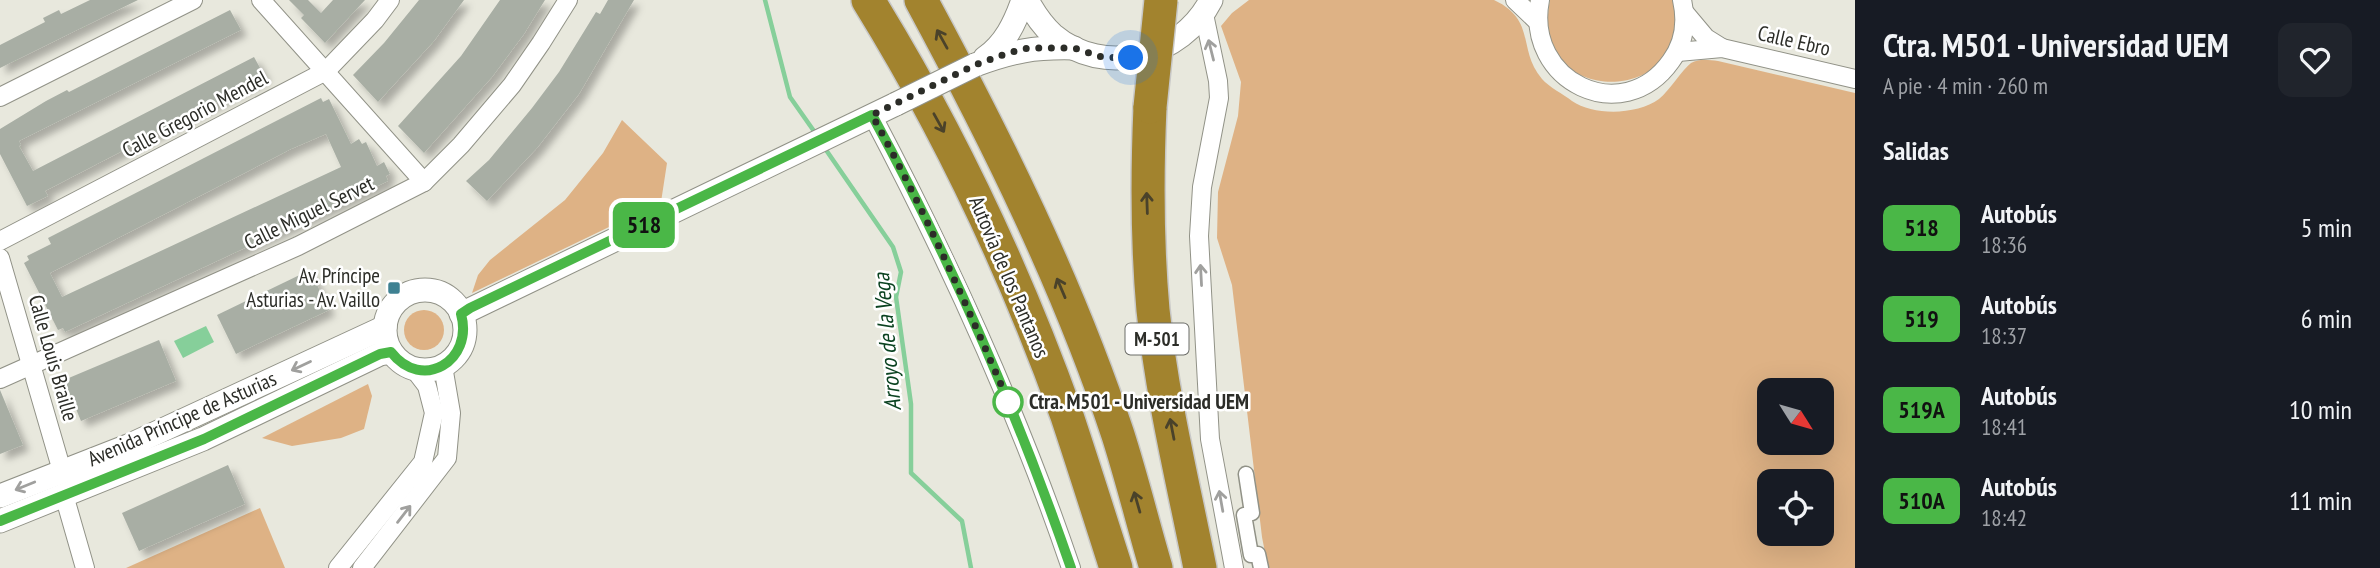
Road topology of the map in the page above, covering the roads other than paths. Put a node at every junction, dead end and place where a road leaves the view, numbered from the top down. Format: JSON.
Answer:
{"nodes":[{"id":1,"x":193,"y":0,"type":"edge"},
{"id":2,"x":261,"y":0,"type":"edge"},
{"id":3,"x":390,"y":0,"type":"edge"},
{"id":4,"x":568,"y":0,"type":"edge"},
{"id":5,"x":856,"y":0,"type":"edge"},
{"id":6,"x":868,"y":0,"type":"edge"},
{"id":7,"x":921,"y":0,"type":"edge"},
{"id":8,"x":1025,"y":0,"type":"edge"},
{"id":9,"x":1161,"y":0,"type":"edge"},
{"id":10,"x":1515,"y":0,"type":"edge"},
{"id":11,"x":1540,"y":0,"type":"edge"},
{"id":12,"x":1207,"y":7,"type":"edge"},
{"id":13,"x":1683,"y":7,"type":"edge"},
{"id":14,"x":1538,"y":22,"type":"junction"},
{"id":15,"x":1074,"y":48,"type":"junction"},
{"id":16,"x":1722,"y":48,"type":"junction"},
{"id":17,"x":1678,"y":52,"type":"junction"},
{"id":18,"x":902,"y":55,"type":"junction"},
{"id":19,"x":975,"y":65,"type":"junction"},
{"id":20,"x":326,"y":71,"type":"junction"},
{"id":21,"x":1855,"y":79,"type":"edge"},
{"id":22,"x":0,"y":97,"type":"edge"},
{"id":23,"x":872,"y":115,"type":"junction"},
{"id":24,"x":424,"y":182,"type":"junction"},
{"id":25,"x":0,"y":241,"type":"edge"},
{"id":26,"x":0,"y":258,"type":"edge"},
{"id":27,"x":461,"y":314,"type":"junction"},
{"id":28,"x":385,"y":327,"type":"junction"},
{"id":29,"x":391,"y":352,"type":"junction"},
{"id":30,"x":32,"y":366,"type":"junction"},
{"id":31,"x":443,"y":366,"type":"junction"},
{"id":32,"x":414,"y":369,"type":"junction"},
{"id":33,"x":0,"y":379,"type":"edge"},
{"id":34,"x":62,"y":471,"type":"junction"},
{"id":35,"x":1246,"y":474,"type":"dead end"},
{"id":36,"x":64,"y":495,"type":"junction"},
{"id":37,"x":0,"y":496,"type":"edge"},
{"id":38,"x":0,"y":521,"type":"edge"},
{"id":39,"x":85,"y":568,"type":"edge"},
{"id":40,"x":338,"y":568,"type":"edge"},
{"id":41,"x":362,"y":568,"type":"edge"},
{"id":42,"x":1071,"y":568,"type":"edge"},
{"id":43,"x":1116,"y":568,"type":"edge"},
{"id":44,"x":1156,"y":568,"type":"edge"},
{"id":45,"x":1200,"y":568,"type":"edge"},
{"id":46,"x":1234,"y":568,"type":"edge"},
{"id":47,"x":1261,"y":568,"type":"edge"}],
"edges":[{"from":1,"to":22,"type":"street"},
{"from":2,"to":20,"type":"street"},
{"from":3,"to":20,"type":"street","name":"Calle Gregorio Mendel"},
{"from":4,"to":24,"type":"street","name":"Calle Miguel Servet"},
{"from":5,"to":18,"type":"highway"},
{"from":6,"to":18,"type":"highway","name":"Autovía de los Pantanos"},
{"from":44,"to":7,"type":"highway","one_way":true},
{"from":8,"to":15,"type":"street"},
{"from":8,"to":19,"type":"street"},
{"from":45,"to":9,"type":"highway","number":"M-501","one_way":true,"bridge":true},
{"from":10,"to":14,"type":"street"},
{"from":11,"to":14,"type":"street"},
{"from":12,"to":15,"type":"street"},
{"from":46,"to":12,"type":"street","one_way":true},
{"from":13,"to":16,"type":"street","name":"Calle Ebro"},
{"from":13,"to":17,"type":"street"},
{"from":14,"to":17,"type":"street"},
{"from":15,"to":19,"type":"street"},
{"from":16,"to":17,"type":"street","name":"Calle Ebro"},
{"from":16,"to":21,"type":"street","name":"Calle Ebro"},
{"from":18,"to":43,"type":"highway","name":"Autovía de los Pantanos","one_way":true},
{"from":19,"to":23,"type":"street","bridge":true},
{"from":20,"to":24,"type":"street"},
{"from":20,"to":25,"type":"street","name":"Calle Gregorio Mendel"},
{"from":23,"to":27,"type":"street"},
{"from":23,"to":42,"type":"street"},
{"from":24,"to":30,"type":"street","name":"Calle Miguel Servet"},
{"from":26,"to":30,"type":"street","name":"Calle Louis Braille"},
{"from":27,"to":28,"type":"street"},
{"from":27,"to":31,"type":"street"},
{"from":28,"to":29,"type":"street"},
{"from":28,"to":34,"type":"street","name":"Avenida Príncipe de Asturias","one_way":true},
{"from":29,"to":32,"type":"street"},
{"from":29,"to":36,"type":"street","name":"Avenida Príncipe de Asturias"},
{"from":30,"to":33,"type":"street","name":"Calle Miguel Servet"},
{"from":30,"to":34,"type":"street","name":"Calle Louis Braille"},
{"from":31,"to":32,"type":"street"},
{"from":41,"to":31,"type":"street","one_way":true},
{"from":32,"to":40,"type":"street"},
{"from":34,"to":37,"type":"street","name":"Avenida Príncipe de Asturias","one_way":true},
{"from":35,"to":47,"type":"street"},
{"from":36,"to":38,"type":"street","name":"Avenida Príncipe de Asturias"},
{"from":36,"to":39,"type":"street"}]}
